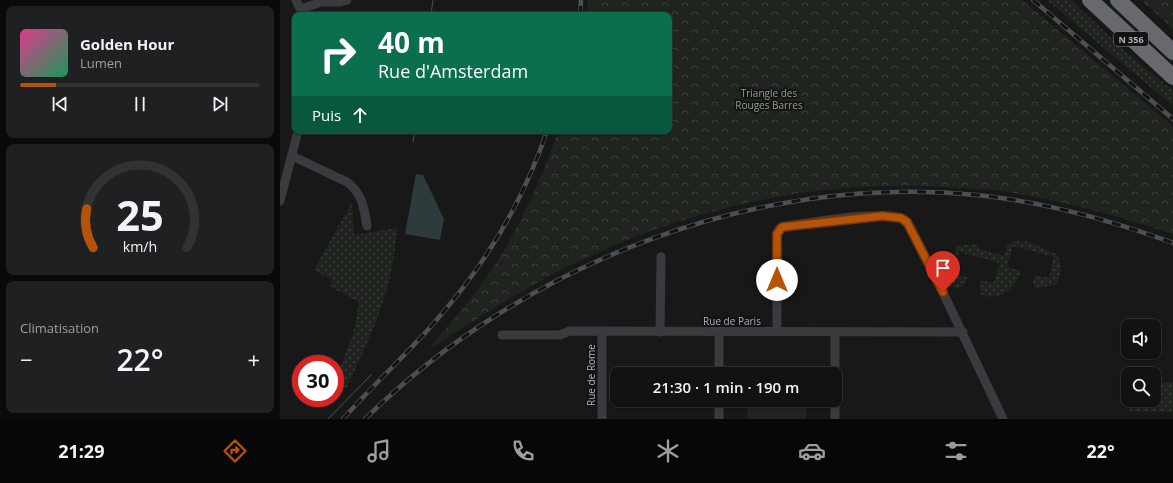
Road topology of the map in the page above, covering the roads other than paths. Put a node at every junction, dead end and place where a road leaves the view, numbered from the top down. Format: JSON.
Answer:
{"nodes":[{"id":1,"x":296,"y":0,"type":"edge"},
{"id":2,"x":347,"y":0,"type":"edge"},
{"id":3,"x":1090,"y":0,"type":"edge"},
{"id":4,"x":1118,"y":0,"type":"edge"},
{"id":5,"x":302,"y":12,"type":"edge"},
{"id":6,"x":1173,"y":52,"type":"edge"},
{"id":7,"x":1173,"y":77,"type":"edge"},
{"id":8,"x":297,"y":134,"type":"edge"},
{"id":9,"x":292,"y":156,"type":"junction"},
{"id":10,"x":280,"y":202,"type":"edge"},
{"id":11,"x":367,"y":226,"type":"dead end"},
{"id":12,"x":661,"y":257,"type":"dead end"},
{"id":13,"x":602,"y":331,"type":"junction"},
{"id":14,"x":660,"y":332,"type":"junction"},
{"id":15,"x":719,"y":332,"type":"junction"},
{"id":16,"x":777,"y":332,"type":"junction"},
{"id":17,"x":963,"y":332,"type":"junction"},
{"id":18,"x":835,"y":333,"type":"junction"},
{"id":19,"x":502,"y":335,"type":"dead end"},
{"id":20,"x":719,"y":367,"type":"edge"},
{"id":21,"x":835,"y":367,"type":"edge"},
{"id":22,"x":719,"y":407,"type":"edge"},
{"id":23,"x":835,"y":407,"type":"edge"},
{"id":24,"x":602,"y":419,"type":"edge"},
{"id":25,"x":719,"y":419,"type":"edge"},
{"id":26,"x":835,"y":419,"type":"edge"},
{"id":27,"x":1003,"y":419,"type":"edge"}],
"edges":[{"from":1,"to":5,"type":"street"},
{"from":2,"to":5,"type":"street"},
{"from":3,"to":7,"type":"highway","number":"N 356"},
{"from":4,"to":6,"type":"highway","number":"N 356"},
{"from":8,"to":9,"type":"street"},
{"from":9,"to":10,"type":"street"},
{"from":9,"to":11,"type":"street"},
{"from":12,"to":14,"type":"street"},
{"from":13,"to":14,"type":"street","name":"Rue de Paris"},
{"from":13,"to":19,"type":"street","name":"Rue de Paris"},
{"from":13,"to":24,"type":"street","name":"Rue de Rome"},
{"from":14,"to":15,"type":"street","name":"Rue de Paris"},
{"from":15,"to":16,"type":"street","name":"Rue de Paris"},
{"from":15,"to":20,"type":"street"},
{"from":16,"to":17,"type":"street"},
{"from":16,"to":18,"type":"street","name":"Rue de Paris"},
{"from":17,"to":18,"type":"street","name":"Rue de Paris"},
{"from":17,"to":27,"type":"street"},
{"from":18,"to":21,"type":"street"},
{"from":22,"to":25,"type":"street"},
{"from":23,"to":26,"type":"street"}]}
